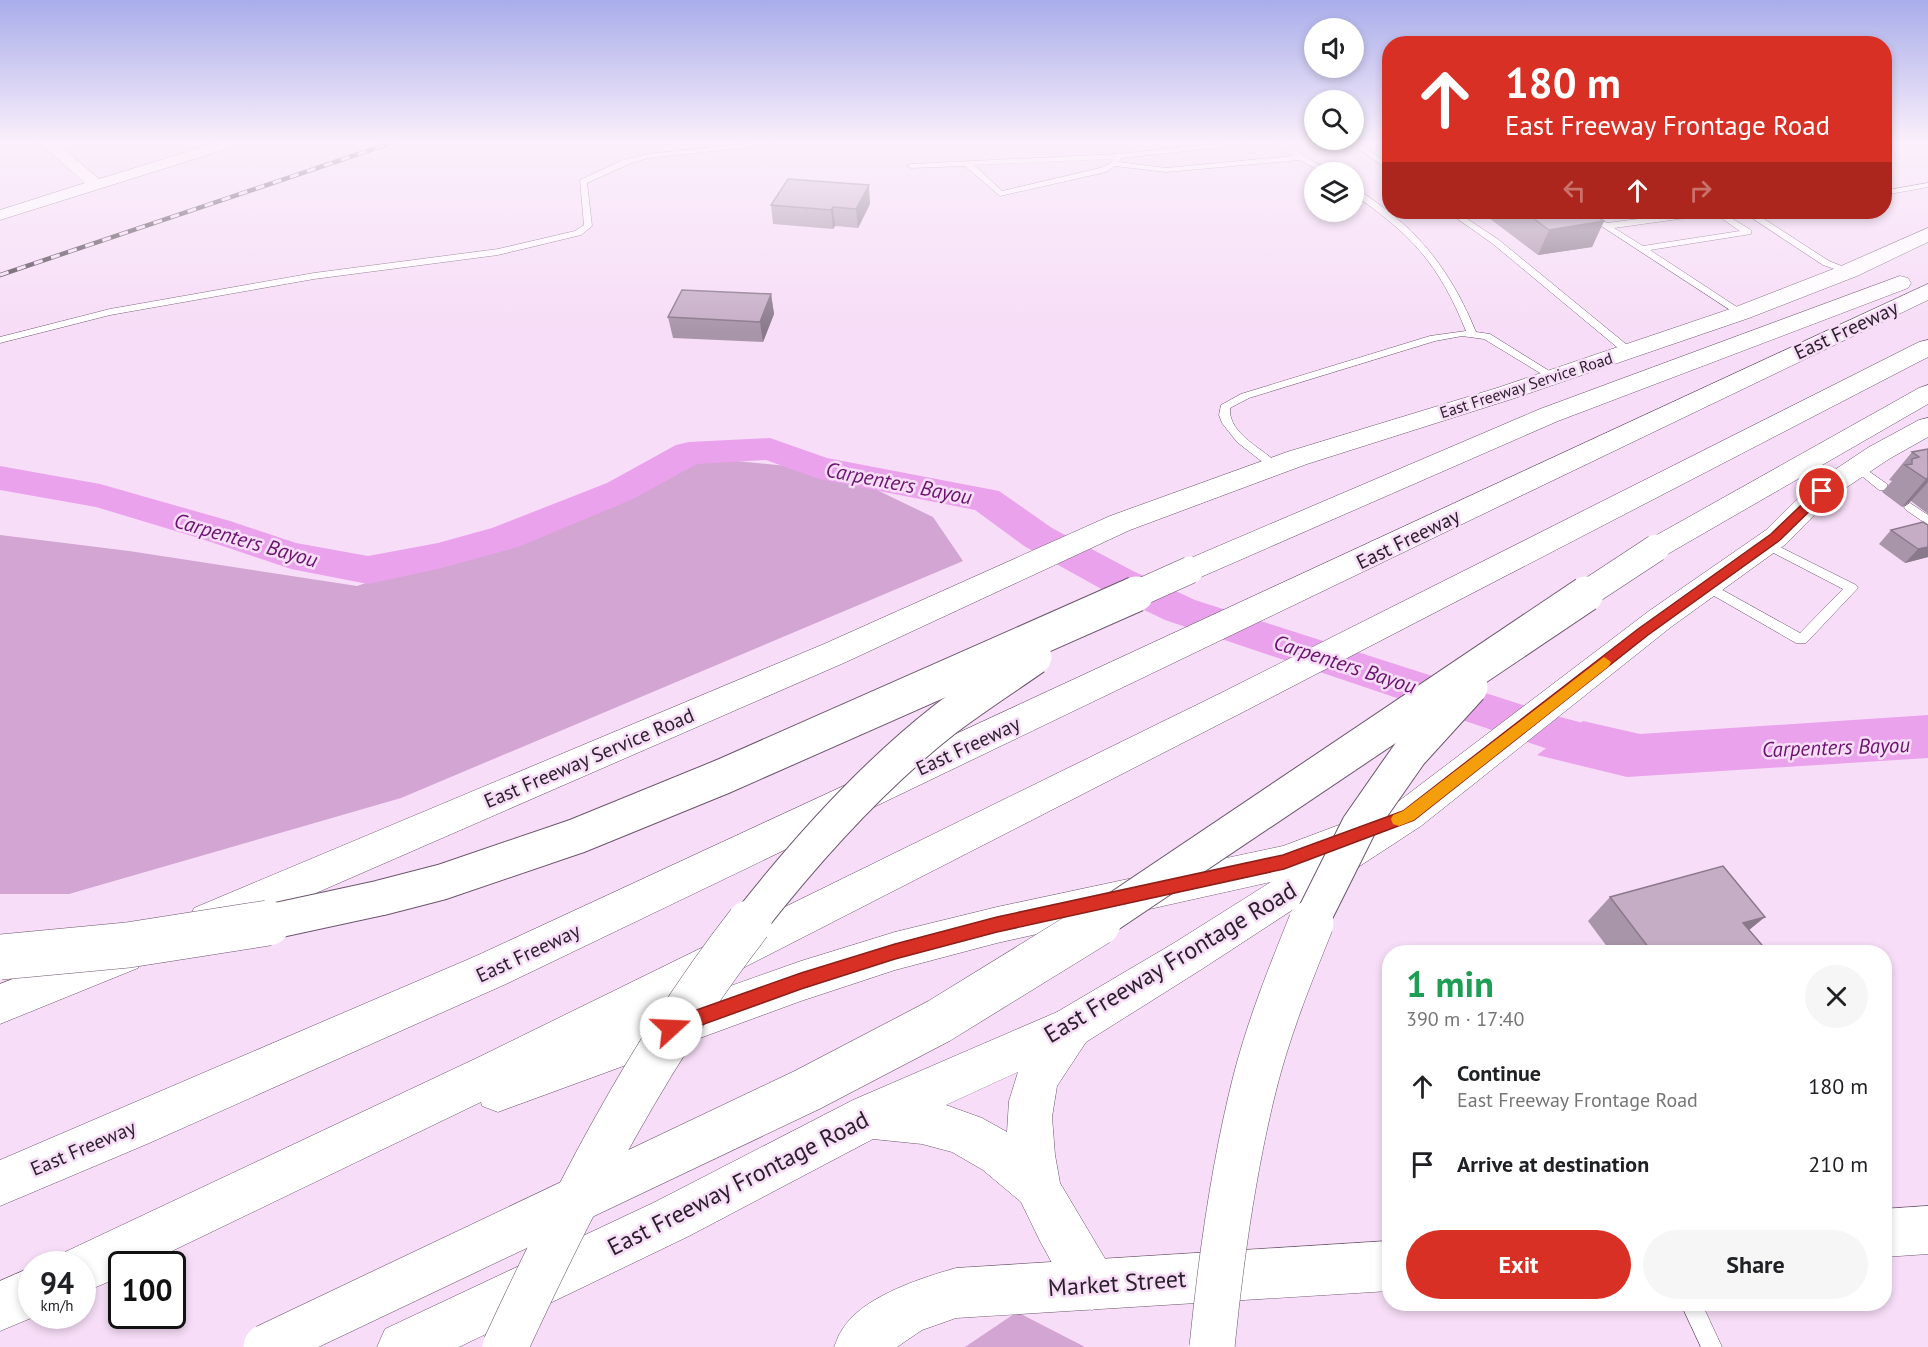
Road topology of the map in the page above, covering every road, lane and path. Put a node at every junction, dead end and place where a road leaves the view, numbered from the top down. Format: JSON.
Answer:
{"nodes":[{"id":1,"x":30,"y":206,"type":"edge"},
{"id":2,"x":586,"y":206,"type":"edge"},
{"id":3,"x":0,"y":215,"type":"edge"},
{"id":4,"x":1390,"y":219,"type":"edge"},
{"id":5,"x":1462,"y":219,"type":"edge"},
{"id":6,"x":1596,"y":219,"type":"edge"},
{"id":7,"x":1657,"y":219,"type":"edge"},
{"id":8,"x":1727,"y":219,"type":"edge"},
{"id":9,"x":1759,"y":219,"type":"edge"},
{"id":10,"x":1607,"y":226,"type":"junction"},
{"id":11,"x":1928,"y":234,"type":"edge"},
{"id":12,"x":1642,"y":249,"type":"junction"},
{"id":13,"x":1849,"y":271,"type":"junction"},
{"id":14,"x":1928,"y":273,"type":"edge"},
{"id":15,"x":1928,"y":291,"type":"edge"},
{"id":16,"x":1741,"y":313,"type":"junction"},
{"id":17,"x":1471,"y":332,"type":"junction"},
{"id":18,"x":0,"y":340,"type":"edge"},
{"id":19,"x":1928,"y":348,"type":"edge"},
{"id":20,"x":1628,"y":351,"type":"junction"},
{"id":21,"x":1554,"y":377,"type":"junction"},
{"id":22,"x":1928,"y":393,"type":"edge"},
{"id":23,"x":1928,"y":426,"type":"edge"},
{"id":24,"x":1274,"y":466,"type":"junction"},
{"id":25,"x":1857,"y":467,"type":"junction"},
{"id":26,"x":1883,"y":487,"type":"dead end"},
{"id":27,"x":1910,"y":507,"type":"dead end"},
{"id":28,"x":1928,"y":521,"type":"edge"},
{"id":29,"x":1766,"y":544,"type":"junction"},
{"id":30,"x":1190,"y":570,"type":"junction"},
{"id":31,"x":1706,"y":586,"type":"junction"},
{"id":32,"x":1568,"y":605,"type":"junction"},
{"id":33,"x":1408,"y":815,"type":"junction"},
{"id":34,"x":0,"y":957,"type":"edge"},
{"id":35,"x":6,"y":1007,"type":"edge"},
{"id":36,"x":1072,"y":1027,"type":"junction"},
{"id":37,"x":869,"y":1116,"type":"junction"},
{"id":38,"x":347,"y":1144,"type":"junction"},
{"id":39,"x":0,"y":1183,"type":"edge"},
{"id":40,"x":1037,"y":1185,"type":"junction"},
{"id":41,"x":1928,"y":1230,"type":"edge"},
{"id":42,"x":1892,"y":1232,"type":"edge"},
{"id":43,"x":96,"y":1263,"type":"edge"},
{"id":44,"x":1382,"y":1266,"type":"edge"},
{"id":45,"x":1092,"y":1284,"type":"junction"},
{"id":46,"x":18,"y":1298,"type":"edge"},
{"id":47,"x":0,"y":1306,"type":"edge"},
{"id":48,"x":1695,"y":1311,"type":"edge"},
{"id":49,"x":444,"y":1335,"type":"edge"},
{"id":50,"x":266,"y":1347,"type":"edge"},
{"id":51,"x":403,"y":1347,"type":"edge"},
{"id":52,"x":504,"y":1347,"type":"edge"},
{"id":53,"x":860,"y":1347,"type":"edge"},
{"id":54,"x":1212,"y":1347,"type":"edge"},
{"id":55,"x":1713,"y":1347,"type":"edge"}],
"edges":[{"from":1,"to":3,"type":"street"},
{"from":2,"to":18,"type":"lane"},
{"from":4,"to":17,"type":"lane"},
{"from":5,"to":20,"type":"lane"},
{"from":6,"to":10,"type":"lane"},
{"from":7,"to":10,"type":"lane"},
{"from":8,"to":12,"type":"lane"},
{"from":9,"to":13,"type":"lane"},
{"from":10,"to":12,"type":"lane"},
{"from":11,"to":13,"type":"main road","name":"East Freeway Service Road"},
{"from":12,"to":16,"type":"lane"},
{"from":13,"to":16,"type":"main road","name":"East Freeway Service Road"},
{"from":14,"to":30,"type":"main road"},
{"from":15,"to":39,"type":"main road","name":"East Freeway"},
{"from":16,"to":20,"type":"main road","name":"East Freeway Service Road"},
{"from":17,"to":21,"type":"lane"},
{"from":17,"to":24,"type":"lane"},
{"from":19,"to":38,"type":"main road"},
{"from":20,"to":21,"type":"main road","name":"East Freeway Service Road"},
{"from":21,"to":24,"type":"main road","name":"East Freeway Service Road"},
{"from":22,"to":32,"type":"main road","bridge":true},
{"from":23,"to":25,"type":"main road","name":"East Freeway Frontage Road"},
{"from":24,"to":35,"type":"main road","name":"East Freeway Service Road"},
{"from":25,"to":26,"type":"lane"},
{"from":25,"to":29,"type":"main road","name":"East Freeway Frontage Road"},
{"from":27,"to":28,"type":"lane"},
{"from":29,"to":31,"type":"main road","name":"East Freeway Frontage Road"},
{"from":29,"to":31,"type":"lane"},
{"from":30,"to":34,"type":"main road","bridge":true},
{"from":30,"to":52,"type":"main road","bridge":true},
{"from":31,"to":33,"type":"main road","name":"East Freeway Frontage Road"},
{"from":32,"to":50,"type":"main road","bridge":true},
{"from":32,"to":54,"type":"main road","bridge":true},
{"from":33,"to":36,"type":"main road","name":"East Freeway Frontage Road"},
{"from":33,"to":38,"type":"main road"},
{"from":36,"to":37,"type":"main road","name":"East Freeway Frontage Road"},
{"from":36,"to":40,"type":"main road"},
{"from":37,"to":40,"type":"main road"},
{"from":37,"to":49,"type":"main road","name":"East Freeway Frontage Road"},
{"from":38,"to":43,"type":"main road"},
{"from":40,"to":45,"type":"main road"},
{"from":41,"to":42,"type":"main road"},
{"from":44,"to":45,"type":"main road","name":"Market Street"},
{"from":45,"to":53,"type":"main road","name":"Market Street"},
{"from":46,"to":47,"type":"main road"},
{"from":48,"to":55,"type":"lane"},
{"from":49,"to":51,"type":"main road","name":"East Freeway Frontage Road"}]}
